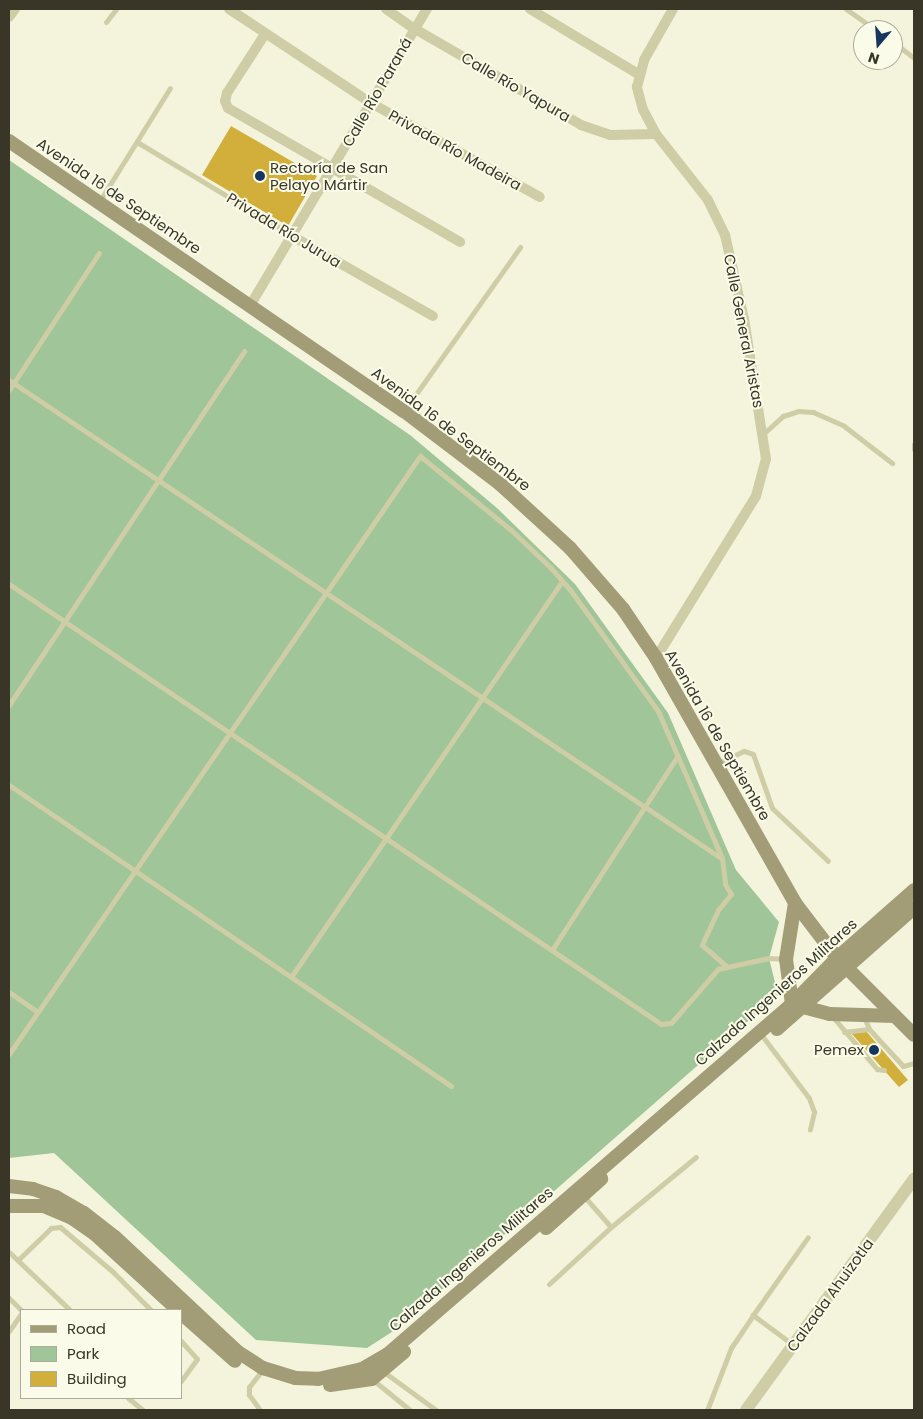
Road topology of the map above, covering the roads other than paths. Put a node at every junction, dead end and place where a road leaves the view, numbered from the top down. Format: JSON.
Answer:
{"nodes":[{"id":1,"x":15,"y":9,"type":"edge"},
{"id":2,"x":116,"y":9,"type":"edge"},
{"id":3,"x":228,"y":9,"type":"edge"},
{"id":4,"x":386,"y":9,"type":"edge"},
{"id":5,"x":427,"y":9,"type":"edge"},
{"id":6,"x":530,"y":9,"type":"edge"},
{"id":7,"x":673,"y":9,"type":"edge"},
{"id":8,"x":846,"y":9,"type":"edge"},
{"id":9,"x":9,"y":17,"type":"edge"},
{"id":10,"x":862,"y":20,"type":"edge"},
{"id":11,"x":106,"y":22,"type":"dead end"},
{"id":12,"x":414,"y":29,"type":"junction"},
{"id":13,"x":265,"y":34,"type":"junction"},
{"id":14,"x":903,"y":50,"type":"edge"},
{"id":15,"x":914,"y":58,"type":"edge"},
{"id":16,"x":638,"y":74,"type":"junction"},
{"id":17,"x":170,"y":88,"type":"dead end"},
{"id":18,"x":371,"y":103,"type":"junction"},
{"id":19,"x":656,"y":134,"type":"junction"},
{"id":20,"x":9,"y":141,"type":"edge"},
{"id":21,"x":137,"y":142,"type":"junction"},
{"id":22,"x":332,"y":170,"type":"junction"},
{"id":23,"x":540,"y":197,"type":"dead end"},
{"id":24,"x":99,"y":202,"type":"junction"},
{"id":25,"x":292,"y":236,"type":"junction"},
{"id":26,"x":460,"y":242,"type":"dead end"},
{"id":27,"x":520,"y":247,"type":"dead end"},
{"id":28,"x":99,"y":253,"type":"dead end"},
{"id":29,"x":251,"y":304,"type":"junction"},
{"id":30,"x":433,"y":316,"type":"dead end"},
{"id":31,"x":244,"y":351,"type":"dead end"},
{"id":32,"x":11,"y":382,"type":"edge"},
{"id":33,"x":9,"y":390,"type":"edge"},
{"id":34,"x":404,"y":411,"type":"junction"},
{"id":35,"x":763,"y":434,"type":"junction"},
{"id":36,"x":914,"y":444,"type":"edge"},
{"id":37,"x":914,"y":449,"type":"edge"},
{"id":38,"x":892,"y":463,"type":"dead end"},
{"id":39,"x":158,"y":480,"type":"junction"},
{"id":40,"x":562,"y":581,"type":"junction"},
{"id":41,"x":9,"y":584,"type":"edge"},
{"id":42,"x":326,"y":593,"type":"junction"},
{"id":43,"x":64,"y":622,"type":"junction"},
{"id":44,"x":656,"y":658,"type":"junction"},
{"id":45,"x":482,"y":698,"type":"junction"},
{"id":46,"x":9,"y":705,"type":"edge"},
{"id":47,"x":230,"y":733,"type":"junction"},
{"id":48,"x":677,"y":757,"type":"junction"},
{"id":49,"x":716,"y":764,"type":"junction"},
{"id":50,"x":9,"y":786,"type":"edge"},
{"id":51,"x":646,"y":807,"type":"junction"},
{"id":52,"x":386,"y":838,"type":"junction"},
{"id":53,"x":722,"y":858,"type":"junction"},
{"id":54,"x":828,"y":862,"type":"dead end"},
{"id":55,"x":135,"y":871,"type":"junction"},
{"id":56,"x":914,"y":890,"type":"edge"},
{"id":57,"x":796,"y":904,"type":"junction"},
{"id":58,"x":914,"y":908,"type":"edge"},
{"id":59,"x":552,"y":950,"type":"junction"},
{"id":60,"x":786,"y":959,"type":"junction"},
{"id":61,"x":843,"y":963,"type":"junction"},
{"id":62,"x":726,"y":966,"type":"junction"},
{"id":63,"x":291,"y":977,"type":"junction"},
{"id":64,"x":9,"y":992,"type":"edge"},
{"id":65,"x":798,"y":1006,"type":"junction"},
{"id":66,"x":38,"y":1012,"type":"junction"},
{"id":67,"x":830,"y":1014,"type":"junction"},
{"id":68,"x":864,"y":1016,"type":"junction"},
{"id":69,"x":895,"y":1016,"type":"junction"},
{"id":70,"x":869,"y":1030,"type":"junction"},
{"id":71,"x":844,"y":1032,"type":"junction"},
{"id":72,"x":762,"y":1035,"type":"junction"},
{"id":73,"x":914,"y":1035,"type":"edge"},
{"id":74,"x":9,"y":1054,"type":"edge"},
{"id":75,"x":914,"y":1063,"type":"edge"},
{"id":76,"x":884,"y":1070,"type":"dead end"},
{"id":77,"x":452,"y":1086,"type":"dead end"},
{"id":78,"x":810,"y":1130,"type":"dead end"},
{"id":79,"x":696,"y":1157,"type":"dead end"},
{"id":80,"x":914,"y":1180,"type":"edge"},
{"id":81,"x":9,"y":1186,"type":"edge"},
{"id":82,"x":580,"y":1192,"type":"junction"},
{"id":83,"x":9,"y":1206,"type":"edge"},
{"id":84,"x":611,"y":1227,"type":"junction"},
{"id":85,"x":808,"y":1237,"type":"dead end"},
{"id":86,"x":9,"y":1252,"type":"edge"},
{"id":87,"x":18,"y":1260,"type":"junction"},
{"id":88,"x":549,"y":1284,"type":"dead end"},
{"id":89,"x":9,"y":1298,"type":"edge"},
{"id":90,"x":20,"y":1309,"type":"edge"},
{"id":91,"x":69,"y":1309,"type":"edge"},
{"id":92,"x":150,"y":1309,"type":"edge"},
{"id":93,"x":177,"y":1309,"type":"edge"},
{"id":94,"x":182,"y":1314,"type":"edge"},
{"id":95,"x":20,"y":1315,"type":"edge"},
{"id":96,"x":753,"y":1315,"type":"junction"},
{"id":97,"x":9,"y":1331,"type":"edge"},
{"id":98,"x":182,"y":1342,"type":"edge"},
{"id":99,"x":794,"y":1345,"type":"junction"},
{"id":100,"x":372,"y":1371,"type":"junction"},
{"id":101,"x":260,"y":1372,"type":"junction"},
{"id":102,"x":182,"y":1380,"type":"edge"},
{"id":103,"x":129,"y":1399,"type":"edge"},
{"id":104,"x":143,"y":1410,"type":"edge"},
{"id":105,"x":260,"y":1410,"type":"edge"},
{"id":106,"x":410,"y":1410,"type":"edge"},
{"id":107,"x":436,"y":1410,"type":"edge"},
{"id":108,"x":707,"y":1410,"type":"edge"},
{"id":109,"x":746,"y":1410,"type":"edge"}],
"edges":[{"from":1,"to":9,"type":"street"},
{"from":2,"to":11,"type":"lane"},
{"from":3,"to":13,"type":"street","name":"Privada Río Madeira"},
{"from":4,"to":12,"type":"street","name":"Calle Río Yapura"},
{"from":5,"to":12,"type":"street","name":"Calle Río Paraná"},
{"from":6,"to":16,"type":"street"},
{"from":7,"to":16,"type":"street"},
{"from":8,"to":10,"type":"lane"},
{"from":12,"to":18,"type":"street","name":"Calle Río Paraná"},
{"from":12,"to":19,"type":"street","name":"Calle Río Yapura"},
{"from":13,"to":18,"type":"street","name":"Privada Río Madeira"},
{"from":13,"to":22,"type":"street"},
{"from":14,"to":15,"type":"lane"},
{"from":16,"to":19,"type":"street","name":"Calle General Aristas"},
{"from":17,"to":21,"type":"lane"},
{"from":18,"to":22,"type":"street","name":"Calle Río Paraná"},
{"from":18,"to":23,"type":"street","name":"Privada Río Madeira"},
{"from":19,"to":35,"type":"street","name":"Calle General Aristas"},
{"from":20,"to":24,"type":"main road","name":"Avenida 16 de Septiembre"},
{"from":21,"to":24,"type":"lane"},
{"from":21,"to":25,"type":"lane","name":"Privada Río Jurua"},
{"from":22,"to":25,"type":"street","name":"Calle Río Paraná"},
{"from":22,"to":26,"type":"street"},
{"from":24,"to":29,"type":"main road","name":"Avenida 16 de Septiembre"},
{"from":25,"to":29,"type":"street","name":"Calle Río Paraná"},
{"from":25,"to":30,"type":"street","name":"Privada Río Jurua"},
{"from":27,"to":34,"type":"lane"},
{"from":28,"to":32,"type":"lane"},
{"from":29,"to":34,"type":"main road","name":"Avenida 16 de Septiembre"},
{"from":31,"to":39,"type":"lane"},
{"from":32,"to":33,"type":"lane"},
{"from":32,"to":39,"type":"lane"},
{"from":34,"to":44,"type":"main road","name":"Avenida 16 de Septiembre"},
{"from":35,"to":38,"type":"lane"},
{"from":35,"to":44,"type":"street","name":"Calle General Aristas"},
{"from":36,"to":37,"type":"lane"},
{"from":39,"to":42,"type":"lane"},
{"from":39,"to":43,"type":"lane"},
{"from":40,"to":42,"type":"lane"},
{"from":40,"to":45,"type":"lane"},
{"from":40,"to":48,"type":"lane"},
{"from":41,"to":43,"type":"lane"},
{"from":42,"to":45,"type":"lane"},
{"from":42,"to":47,"type":"lane"},
{"from":43,"to":46,"type":"lane"},
{"from":43,"to":47,"type":"lane"},
{"from":44,"to":49,"type":"main road","name":"Avenida 16 de Septiembre"},
{"from":45,"to":51,"type":"lane"},
{"from":45,"to":52,"type":"lane"},
{"from":47,"to":52,"type":"lane"},
{"from":47,"to":55,"type":"lane"},
{"from":48,"to":51,"type":"lane"},
{"from":48,"to":53,"type":"lane"},
{"from":49,"to":54,"type":"lane"},
{"from":49,"to":57,"type":"main road","name":"Avenida 16 de Septiembre"},
{"from":50,"to":55,"type":"lane"},
{"from":51,"to":53,"type":"lane"},
{"from":51,"to":59,"type":"lane"},
{"from":52,"to":59,"type":"lane"},
{"from":52,"to":63,"type":"lane"},
{"from":53,"to":62,"type":"lane"},
{"from":55,"to":63,"type":"lane"},
{"from":55,"to":66,"type":"lane"},
{"from":56,"to":61,"type":"main road","name":"Calzada Ingenieros Militares"},
{"from":57,"to":60,"type":"main road"},
{"from":57,"to":61,"type":"main road","name":"Avenida 16 de Septiembre"},
{"from":58,"to":61,"type":"main road","name":"Calzada Ingenieros Militares"},
{"from":59,"to":62,"type":"lane"},
{"from":60,"to":62,"type":"lane"},
{"from":60,"to":65,"type":"main road"},
{"from":61,"to":65,"type":"main road","name":"Calzada Ingenieros Militares"},
{"from":61,"to":69,"type":"main road","name":"Avenida 16 de Septiembre"},
{"from":63,"to":77,"type":"lane"},
{"from":64,"to":66,"type":"lane"},
{"from":65,"to":67,"type":"main road"},
{"from":65,"to":72,"type":"main road","name":"Calzada Ingenieros Militares"},
{"from":66,"to":74,"type":"lane"},
{"from":67,"to":68,"type":"main road"},
{"from":67,"to":71,"type":"lane"},
{"from":68,"to":69,"type":"main road"},
{"from":68,"to":70,"type":"lane"},
{"from":69,"to":73,"type":"main road","name":"Avenida 16 de Septiembre"},
{"from":70,"to":71,"type":"lane"},
{"from":70,"to":75,"type":"lane"},
{"from":71,"to":76,"type":"lane"},
{"from":72,"to":78,"type":"lane"},
{"from":72,"to":82,"type":"main road","name":"Calzada Ingenieros Militares"},
{"from":79,"to":84,"type":"lane"},
{"from":80,"to":99,"type":"street","name":"Calzada Ahuizotla"},
{"from":81,"to":101,"type":"main road","name":"Calzada Ingenieros Militares"},
{"from":82,"to":84,"type":"lane"},
{"from":82,"to":100,"type":"main road","name":"Calzada Ingenieros Militares"},
{"from":83,"to":93,"type":"main road"},
{"from":84,"to":88,"type":"lane"},
{"from":85,"to":96,"type":"lane"},
{"from":86,"to":87,"type":"lane"},
{"from":87,"to":91,"type":"lane"},
{"from":87,"to":92,"type":"lane"},
{"from":89,"to":90,"type":"lane"},
{"from":94,"to":101,"type":"main road","name":"Calzada Ingenieros Militares"},
{"from":95,"to":97,"type":"lane"},
{"from":96,"to":99,"type":"lane"},
{"from":96,"to":108,"type":"lane"},
{"from":98,"to":102,"type":"lane"},
{"from":99,"to":109,"type":"street","name":"Calzada Ahuizotla"},
{"from":100,"to":101,"type":"main road","name":"Calzada Ingenieros Militares"},
{"from":100,"to":106,"type":"lane"},
{"from":100,"to":107,"type":"lane"},
{"from":101,"to":105,"type":"lane"},
{"from":103,"to":104,"type":"lane"}]}
